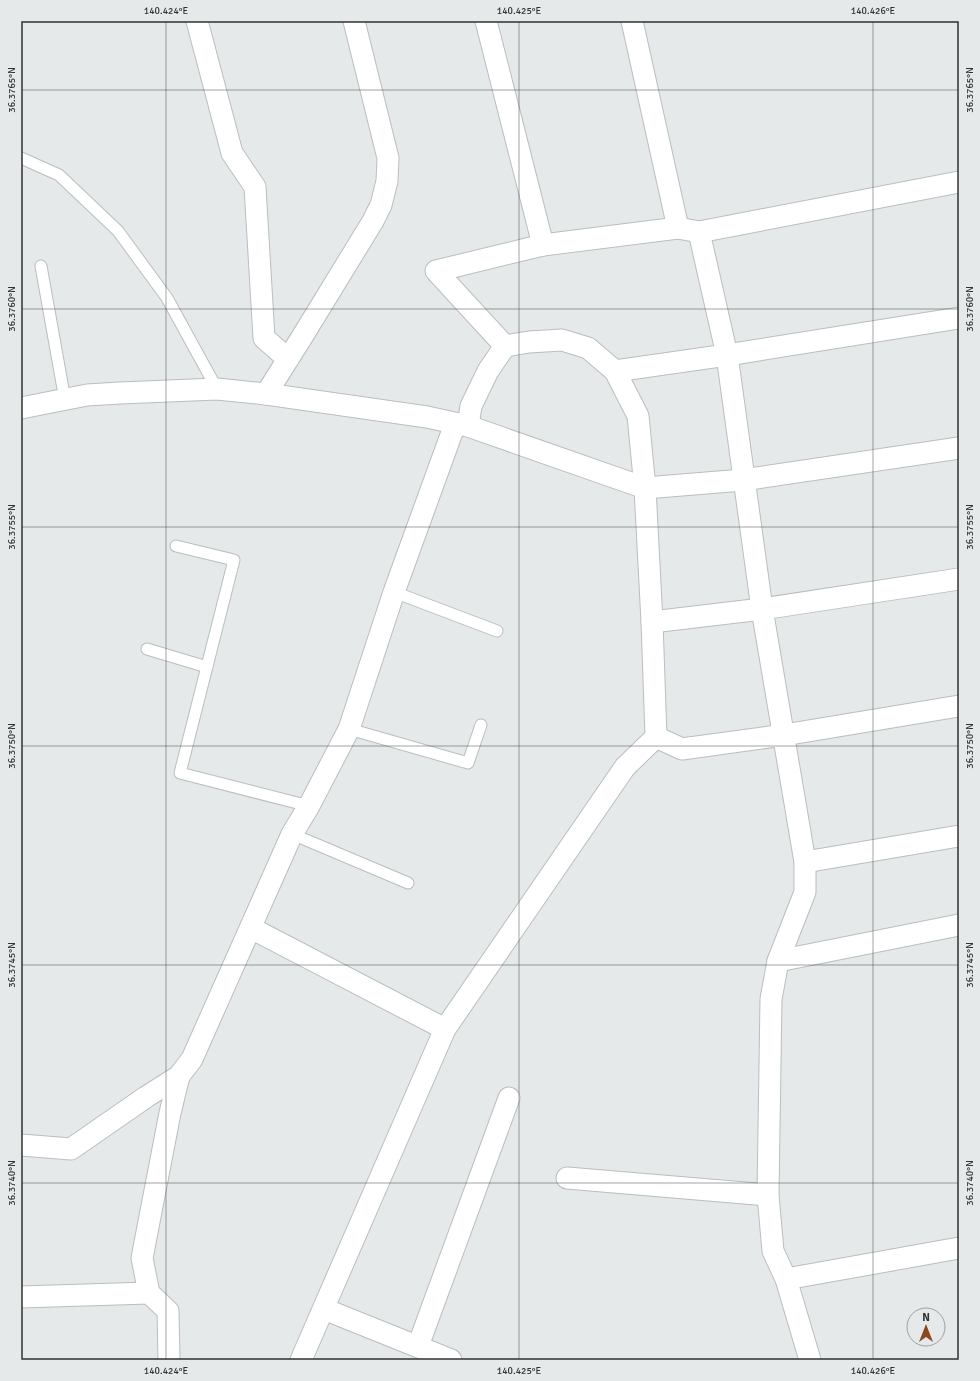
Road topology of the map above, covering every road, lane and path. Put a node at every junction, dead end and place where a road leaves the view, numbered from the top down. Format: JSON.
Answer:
{"nodes":[{"id":1,"x":197,"y":21,"type":"edge"},
{"id":2,"x":354,"y":21,"type":"edge"},
{"id":3,"x":486,"y":21,"type":"edge"},
{"id":4,"x":632,"y":21,"type":"edge"},
{"id":5,"x":21,"y":158,"type":"edge"},
{"id":6,"x":959,"y":182,"type":"edge"},
{"id":7,"x":678,"y":228,"type":"junction"},
{"id":8,"x":699,"y":232,"type":"junction"},
{"id":9,"x":543,"y":245,"type":"junction"},
{"id":10,"x":41,"y":266,"type":"dead end"},
{"id":11,"x":959,"y":318,"type":"edge"},
{"id":12,"x":505,"y":346,"type":"junction"},
{"id":13,"x":727,"y":355,"type":"junction"},
{"id":14,"x":288,"y":359,"type":"junction"},
{"id":15,"x":615,"y":371,"type":"junction"},
{"id":16,"x":218,"y":390,"type":"junction"},
{"id":17,"x":266,"y":394,"type":"junction"},
{"id":18,"x":65,"y":400,"type":"junction"},
{"id":19,"x":21,"y":408,"type":"edge"},
{"id":20,"x":462,"y":425,"type":"junction"},
{"id":21,"x":959,"y":448,"type":"edge"},
{"id":22,"x":743,"y":480,"type":"junction"},
{"id":23,"x":645,"y":488,"type":"junction"},
{"id":24,"x":176,"y":546,"type":"dead end"},
{"id":25,"x":959,"y":579,"type":"edge"},
{"id":26,"x":394,"y":592,"type":"junction"},
{"id":27,"x":762,"y":609,"type":"junction"},
{"id":28,"x":652,"y":622,"type":"junction"},
{"id":29,"x":497,"y":631,"type":"dead end"},
{"id":30,"x":147,"y":649,"type":"dead end"},
{"id":31,"x":207,"y":667,"type":"junction"},
{"id":32,"x":959,"y":706,"type":"edge"},
{"id":33,"x":481,"y":725,"type":"dead end"},
{"id":34,"x":349,"y":729,"type":"junction"},
{"id":35,"x":784,"y":734,"type":"junction"},
{"id":36,"x":656,"y":737,"type":"junction"},
{"id":37,"x":309,"y":806,"type":"junction"},
{"id":38,"x":292,"y":834,"type":"junction"},
{"id":39,"x":959,"y":836,"type":"edge"},
{"id":40,"x":805,"y":862,"type":"junction"},
{"id":41,"x":408,"y":883,"type":"dead end"},
{"id":42,"x":959,"y":925,"type":"edge"},
{"id":43,"x":251,"y":928,"type":"junction"},
{"id":44,"x":778,"y":961,"type":"junction"},
{"id":45,"x":445,"y":1029,"type":"junction"},
{"id":46,"x":179,"y":1076,"type":"junction"},
{"id":47,"x":509,"y":1098,"type":"dead end"},
{"id":48,"x":21,"y":1145,"type":"edge"},
{"id":49,"x":567,"y":1178,"type":"dead end"},
{"id":50,"x":768,"y":1195,"type":"junction"},
{"id":51,"x":959,"y":1248,"type":"edge"},
{"id":52,"x":786,"y":1279,"type":"junction"},
{"id":53,"x":149,"y":1293,"type":"junction"},
{"id":54,"x":21,"y":1297,"type":"edge"},
{"id":55,"x":324,"y":1309,"type":"junction"},
{"id":56,"x":418,"y":1346,"type":"junction"},
{"id":57,"x":170,"y":1360,"type":"edge"},
{"id":58,"x":301,"y":1360,"type":"edge"},
{"id":59,"x":451,"y":1360,"type":"edge"},
{"id":60,"x":810,"y":1360,"type":"edge"}],
"edges":[{"from":1,"to":14,"type":"street"},
{"from":2,"to":14,"type":"street"},
{"from":3,"to":9,"type":"street"},
{"from":4,"to":7,"type":"street"},
{"from":5,"to":16,"type":"lane"},
{"from":6,"to":8,"type":"street"},
{"from":7,"to":8,"type":"street"},
{"from":7,"to":9,"type":"street"},
{"from":8,"to":13,"type":"street"},
{"from":9,"to":12,"type":"street"},
{"from":10,"to":18,"type":"lane"},
{"from":11,"to":13,"type":"street"},
{"from":12,"to":15,"type":"street"},
{"from":12,"to":20,"type":"street"},
{"from":13,"to":15,"type":"street"},
{"from":13,"to":22,"type":"street"},
{"from":14,"to":17,"type":"street"},
{"from":15,"to":23,"type":"street"},
{"from":16,"to":17,"type":"street"},
{"from":16,"to":18,"type":"street"},
{"from":17,"to":20,"type":"street"},
{"from":18,"to":19,"type":"street"},
{"from":20,"to":23,"type":"street"},
{"from":20,"to":26,"type":"street"},
{"from":21,"to":22,"type":"street"},
{"from":22,"to":23,"type":"street"},
{"from":22,"to":27,"type":"street"},
{"from":23,"to":28,"type":"street"},
{"from":24,"to":31,"type":"lane"},
{"from":25,"to":27,"type":"street"},
{"from":26,"to":29,"type":"lane"},
{"from":26,"to":34,"type":"street"},
{"from":27,"to":28,"type":"street"},
{"from":27,"to":35,"type":"street"},
{"from":28,"to":36,"type":"street"},
{"from":30,"to":31,"type":"lane"},
{"from":31,"to":37,"type":"lane"},
{"from":32,"to":35,"type":"street"},
{"from":33,"to":34,"type":"lane"},
{"from":34,"to":37,"type":"street"},
{"from":35,"to":36,"type":"street"},
{"from":35,"to":40,"type":"street"},
{"from":36,"to":45,"type":"street"},
{"from":37,"to":38,"type":"street"},
{"from":38,"to":41,"type":"lane"},
{"from":38,"to":43,"type":"street"},
{"from":39,"to":40,"type":"street"},
{"from":40,"to":44,"type":"street"},
{"from":42,"to":44,"type":"street"},
{"from":43,"to":45,"type":"street"},
{"from":43,"to":46,"type":"street"},
{"from":44,"to":50,"type":"street"},
{"from":45,"to":55,"type":"street"},
{"from":46,"to":48,"type":"street"},
{"from":46,"to":53,"type":"street"},
{"from":47,"to":56,"type":"street"},
{"from":49,"to":50,"type":"street"},
{"from":50,"to":52,"type":"street"},
{"from":51,"to":52,"type":"street"},
{"from":52,"to":60,"type":"street"},
{"from":53,"to":54,"type":"street"},
{"from":53,"to":57,"type":"street"},
{"from":55,"to":56,"type":"street"},
{"from":55,"to":58,"type":"street"},
{"from":56,"to":59,"type":"street"}]}
